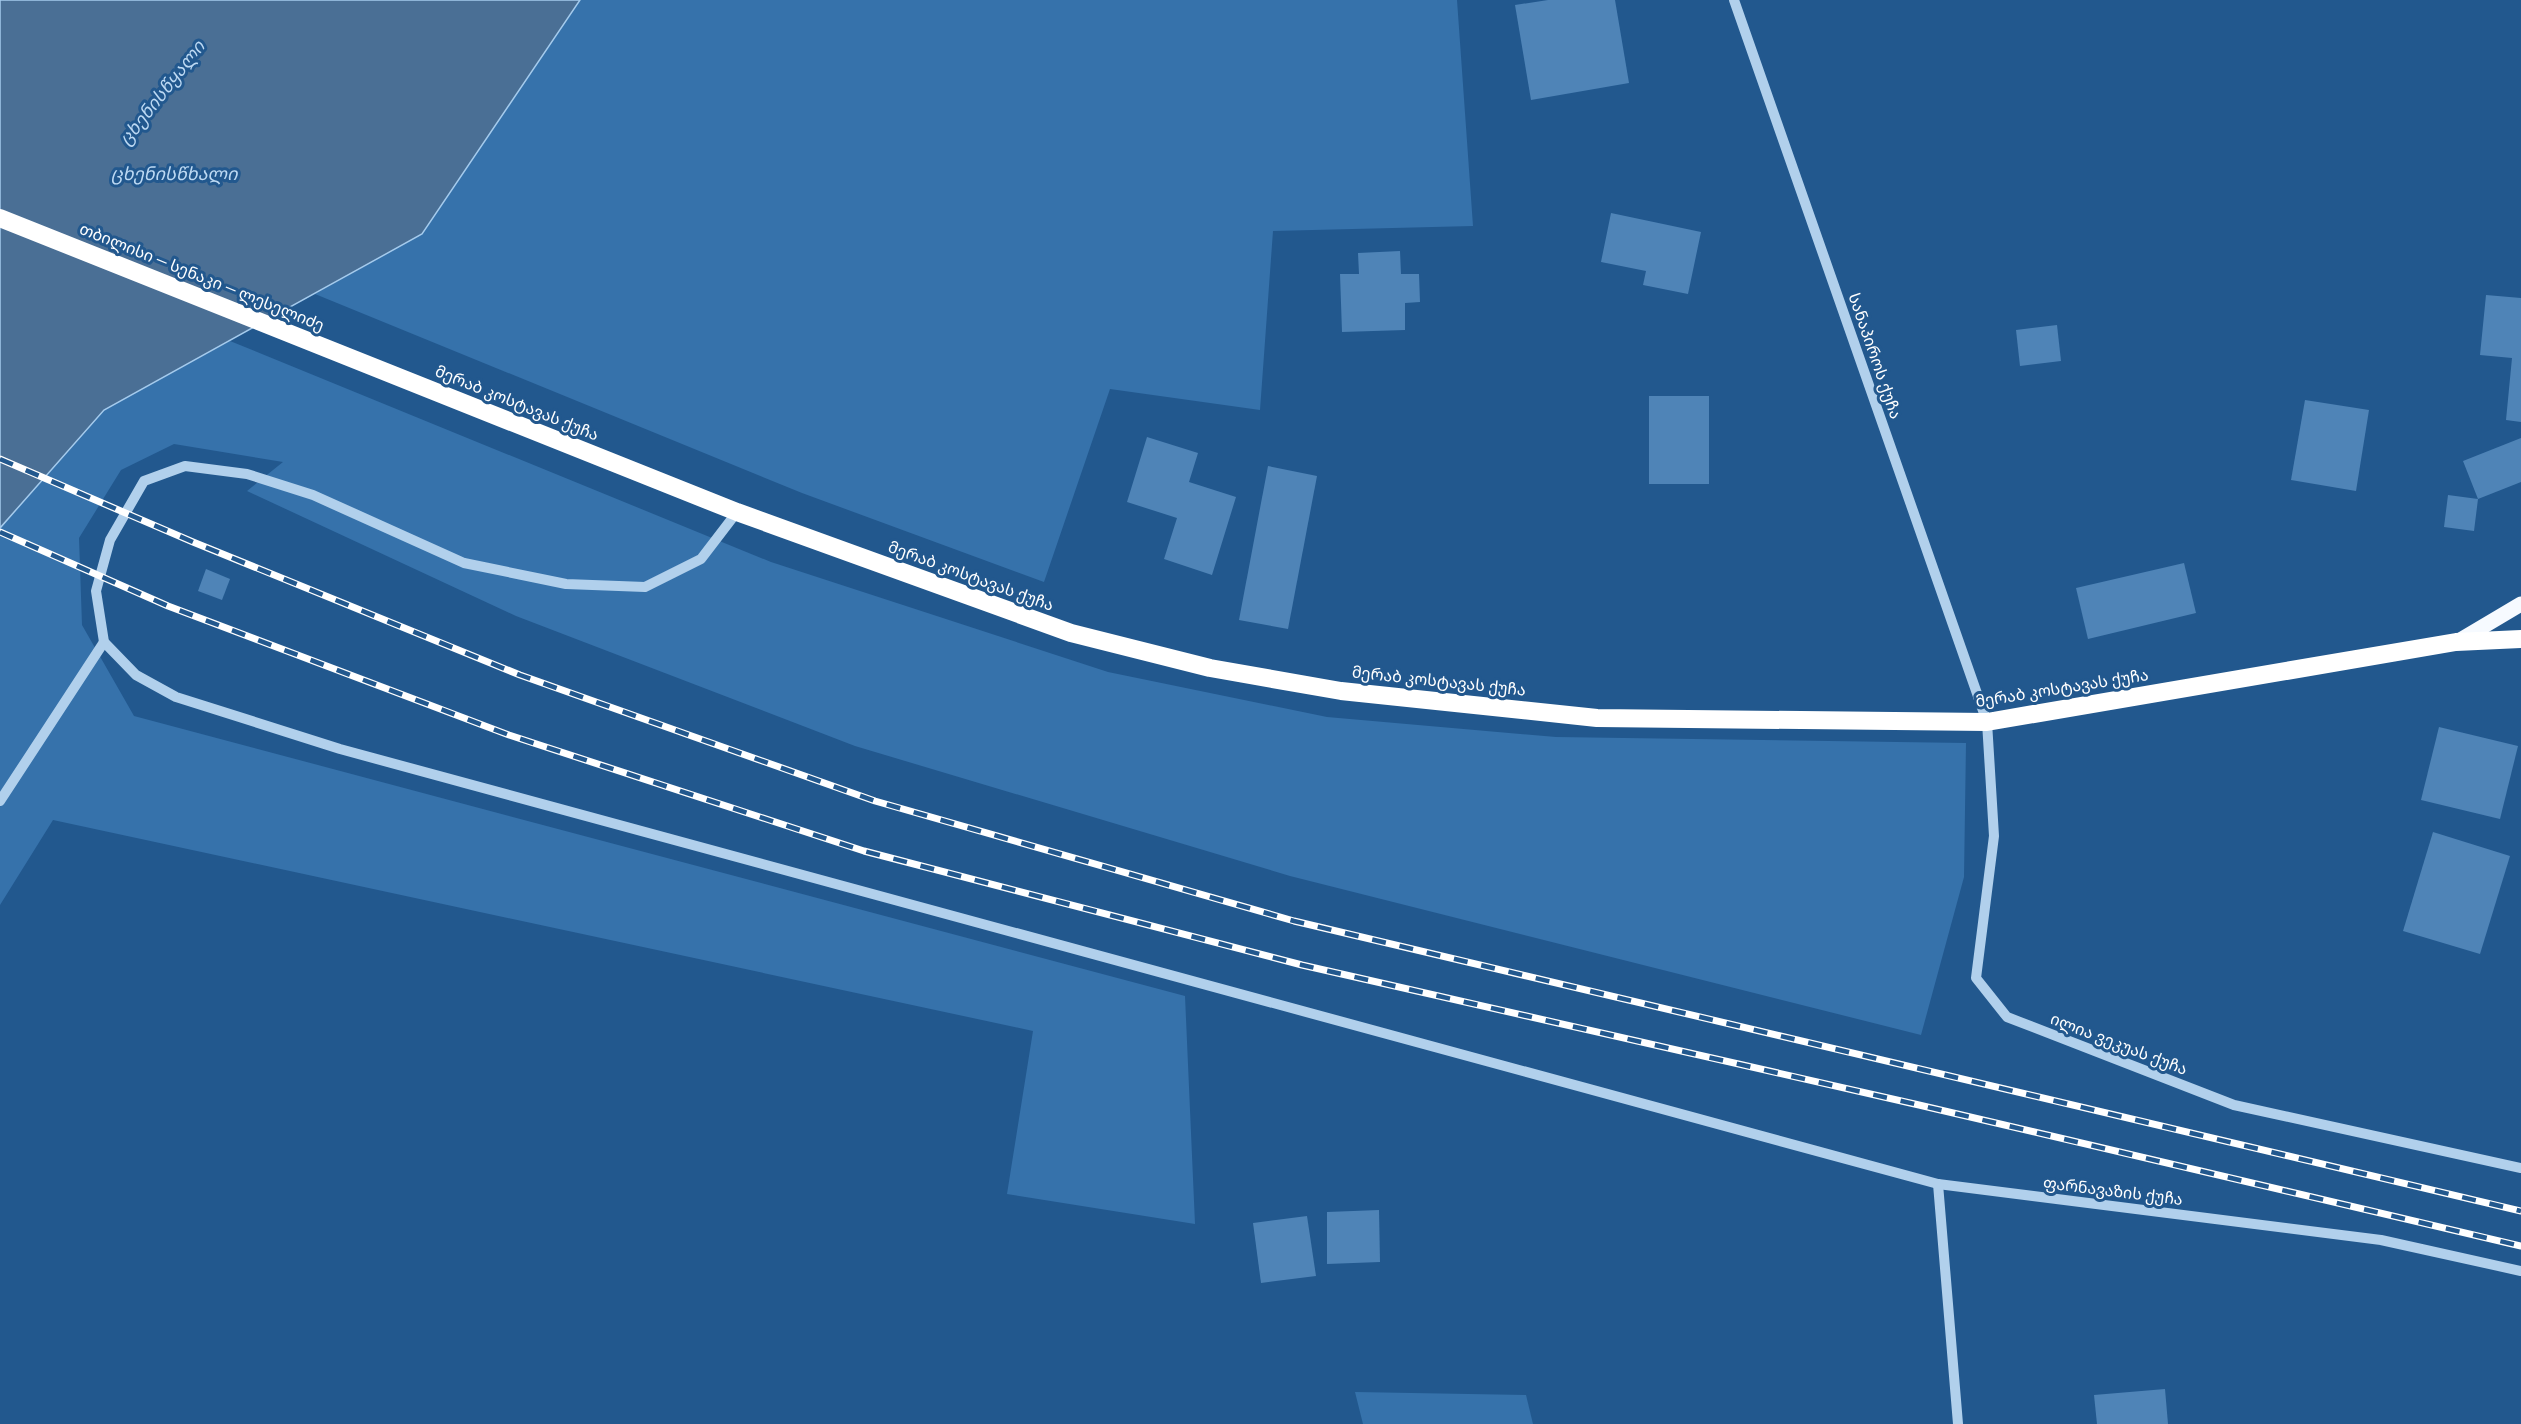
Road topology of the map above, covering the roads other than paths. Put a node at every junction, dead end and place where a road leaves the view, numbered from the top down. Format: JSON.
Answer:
{"nodes":[{"id":1,"x":1734,"y":0,"type":"edge"},
{"id":2,"x":0,"y":218,"type":"edge"},
{"id":3,"x":389,"y":373,"type":"joint"},
{"id":4,"x":737,"y":512,"type":"junction"},
{"id":5,"x":2521,"y":604,"type":"edge"},
{"id":6,"x":2521,"y":639,"type":"edge"},
{"id":7,"x":104,"y":642,"type":"junction"},
{"id":8,"x":2456,"y":642,"type":"junction"},
{"id":9,"x":1987,"y":722,"type":"junction"},
{"id":10,"x":0,"y":801,"type":"edge"},
{"id":11,"x":2521,"y":1168,"type":"edge"},
{"id":12,"x":1938,"y":1184,"type":"junction"},
{"id":13,"x":2521,"y":1271,"type":"edge"},
{"id":14,"x":1958,"y":1424,"type":"edge"}],
"edges":[{"from":1,"to":9,"type":"street","name":"სანაპიროს ქუჩა"},
{"from":2,"to":3,"type":"highway","name":"თბილისი — სენაკი — ლესელიძე"},
{"from":3,"to":4,"type":"highway","name":"მერაბ კოსტავას ქუჩა"},
{"from":4,"to":7,"type":"street"},
{"from":4,"to":9,"type":"highway","name":"მერაბ კოსტავას ქუჩა"},
{"from":5,"to":8,"type":"main road","name":"მერაბ კოსტავას ქუჩა"},
{"from":6,"to":8,"type":"highway"},
{"from":7,"to":10,"type":"street"},
{"from":7,"to":12,"type":"street","name":"ფარნავაზის ქუჩა"},
{"from":8,"to":9,"type":"highway","name":"მერაბ კოსტავას ქუჩა"},
{"from":9,"to":11,"type":"street","name":"ილია ვეკუას ქუჩა"},
{"from":12,"to":13,"type":"street","name":"ფარნავაზის ქუჩა"},
{"from":12,"to":14,"type":"street"}]}
